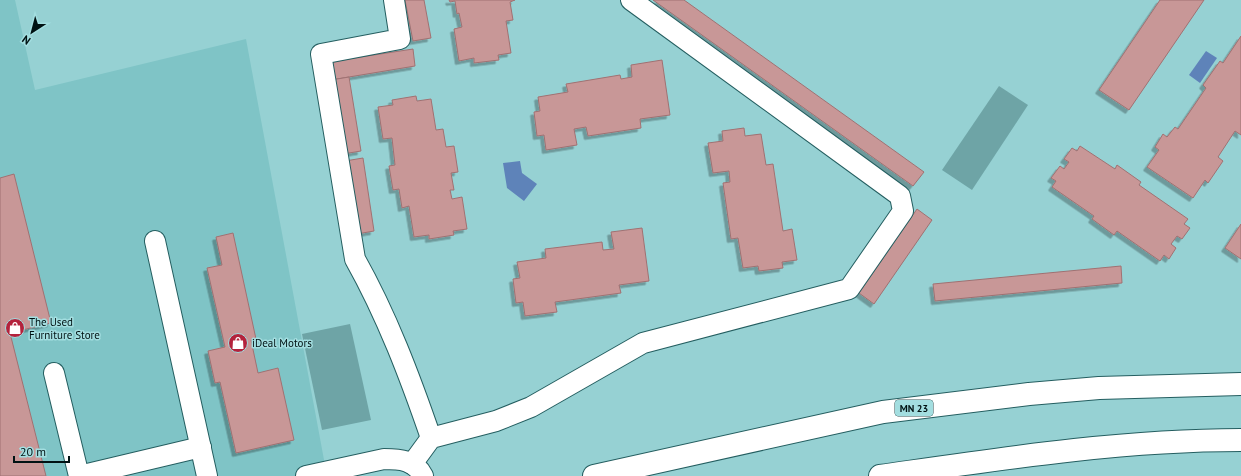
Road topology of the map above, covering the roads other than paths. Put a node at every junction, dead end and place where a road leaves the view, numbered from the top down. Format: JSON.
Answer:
{"nodes":[{"id":1,"x":394,"y":0,"type":"edge"},
{"id":2,"x":632,"y":0,"type":"edge"},
{"id":3,"x":155,"y":241,"type":"dead end"},
{"id":4,"x":54,"y":372,"type":"dead end"},
{"id":5,"x":1241,"y":384,"type":"edge"},
{"id":6,"x":431,"y":438,"type":"junction"},
{"id":7,"x":1241,"y":440,"type":"edge"},
{"id":8,"x":200,"y":447,"type":"junction"},
{"id":9,"x":417,"y":470,"type":"edge"},
{"id":10,"x":79,"y":476,"type":"edge"},
{"id":11,"x":207,"y":476,"type":"edge"},
{"id":12,"x":306,"y":476,"type":"edge"},
{"id":13,"x":594,"y":476,"type":"edge"},
{"id":14,"x":880,"y":476,"type":"edge"}],
"edges":[{"from":1,"to":6,"type":"street"},
{"from":2,"to":6,"type":"street"},
{"from":3,"to":8,"type":"street"},
{"from":4,"to":10,"type":"street"},
{"from":5,"to":13,"type":"highway","number":"MN 23"},
{"from":6,"to":9,"type":"street"},
{"from":7,"to":14,"type":"highway"},
{"from":8,"to":10,"type":"street"},
{"from":8,"to":11,"type":"street"},
{"from":9,"to":12,"type":"street"}]}
